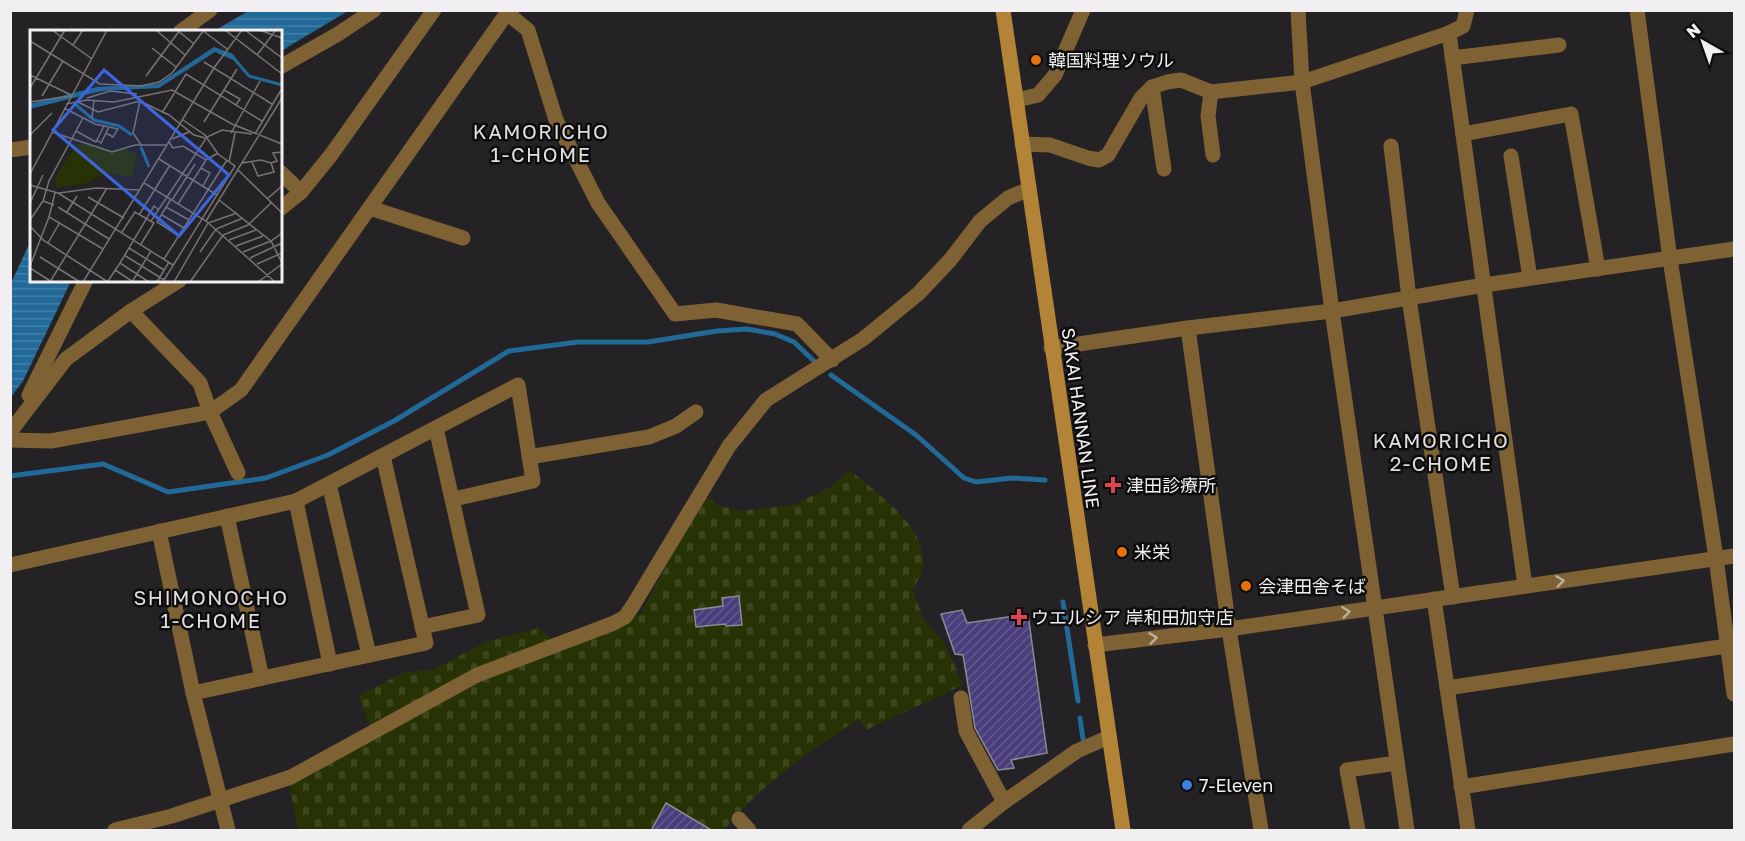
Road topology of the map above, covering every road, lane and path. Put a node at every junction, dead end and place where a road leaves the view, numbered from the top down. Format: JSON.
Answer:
{"nodes":[{"id":1,"x":210,"y":10,"type":"edge"},
{"id":2,"x":374,"y":10,"type":"edge"},
{"id":3,"x":434,"y":10,"type":"edge"},
{"id":4,"x":1003,"y":10,"type":"edge"},
{"id":5,"x":1083,"y":10,"type":"edge"},
{"id":6,"x":1298,"y":10,"type":"edge"},
{"id":7,"x":1467,"y":10,"type":"edge"},
{"id":8,"x":1637,"y":10,"type":"edge"},
{"id":9,"x":509,"y":12,"type":"edge"},
{"id":10,"x":183,"y":30,"type":"edge"},
{"id":11,"x":1449,"y":33,"type":"junction"},
{"id":12,"x":1559,"y":45,"type":"dead end"},
{"id":13,"x":1452,"y":58,"type":"junction"},
{"id":14,"x":282,"y":66,"type":"edge"},
{"id":15,"x":1302,"y":82,"type":"junction"},
{"id":16,"x":1152,"y":87,"type":"junction"},
{"id":17,"x":1211,"y":92,"type":"junction"},
{"id":18,"x":1017,"y":100,"type":"junction"},
{"id":19,"x":1463,"y":134,"type":"junction"},
{"id":20,"x":1023,"y":144,"type":"junction"},
{"id":21,"x":1217,"y":146,"type":"dead end"},
{"id":22,"x":1391,"y":146,"type":"dead end"},
{"id":23,"x":30,"y":147,"type":"edge"},
{"id":24,"x":10,"y":150,"type":"edge"},
{"id":25,"x":1511,"y":156,"type":"dead end"},
{"id":26,"x":1164,"y":169,"type":"dead end"},
{"id":27,"x":282,"y":174,"type":"edge"},
{"id":28,"x":1029,"y":189,"type":"junction"},
{"id":29,"x":301,"y":192,"type":"junction"},
{"id":30,"x":282,"y":207,"type":"edge"},
{"id":31,"x":370,"y":208,"type":"junction"},
{"id":32,"x":463,"y":238,"type":"dead end"},
{"id":33,"x":1734,"y":249,"type":"edge"},
{"id":34,"x":1670,"y":259,"type":"junction"},
{"id":35,"x":1598,"y":269,"type":"junction"},
{"id":36,"x":1530,"y":278,"type":"junction"},
{"id":37,"x":86,"y":282,"type":"edge"},
{"id":38,"x":177,"y":282,"type":"edge"},
{"id":39,"x":1484,"y":285,"type":"junction"},
{"id":40,"x":1409,"y":298,"type":"junction"},
{"id":41,"x":131,"y":311,"type":"junction"},
{"id":42,"x":1332,"y":311,"type":"junction"},
{"id":43,"x":1188,"y":328,"type":"junction"},
{"id":44,"x":1051,"y":348,"type":"junction"},
{"id":45,"x":832,"y":360,"type":"junction"},
{"id":46,"x":210,"y":412,"type":"junction"},
{"id":47,"x":696,"y":412,"type":"dead end"},
{"id":48,"x":436,"y":428,"type":"junction"},
{"id":49,"x":10,"y":430,"type":"edge"},
{"id":50,"x":10,"y":440,"type":"edge"},
{"id":51,"x":382,"y":456,"type":"junction"},
{"id":52,"x":529,"y":457,"type":"junction"},
{"id":53,"x":238,"y":473,"type":"dead end"},
{"id":54,"x":329,"y":484,"type":"junction"},
{"id":55,"x":454,"y":499,"type":"junction"},
{"id":56,"x":296,"y":501,"type":"junction"},
{"id":57,"x":227,"y":516,"type":"junction"},
{"id":58,"x":159,"y":531,"type":"junction"},
{"id":59,"x":1734,"y":556,"type":"edge"},
{"id":60,"x":1716,"y":558,"type":"junction"},
{"id":61,"x":10,"y":565,"type":"edge"},
{"id":62,"x":1525,"y":586,"type":"junction"},
{"id":63,"x":1453,"y":597,"type":"junction"},
{"id":64,"x":1434,"y":599,"type":"junction"},
{"id":65,"x":1375,"y":608,"type":"junction"},
{"id":66,"x":422,"y":627,"type":"junction"},
{"id":67,"x":1229,"y":629,"type":"junction"},
{"id":68,"x":1095,"y":645,"type":"junction"},
{"id":69,"x":1727,"y":646,"type":"junction"},
{"id":70,"x":369,"y":655,"type":"junction"},
{"id":71,"x":330,"y":664,"type":"junction"},
{"id":72,"x":262,"y":678,"type":"junction"},
{"id":73,"x":1447,"y":688,"type":"junction"},
{"id":74,"x":193,"y":693,"type":"junction"},
{"id":75,"x":1734,"y":694,"type":"edge"},
{"id":76,"x":961,"y":698,"type":"dead end"},
{"id":77,"x":1109,"y":737,"type":"junction"},
{"id":78,"x":1734,"y":744,"type":"edge"},
{"id":79,"x":1398,"y":763,"type":"junction"},
{"id":80,"x":1461,"y":787,"type":"junction"},
{"id":81,"x":221,"y":800,"type":"junction"},
{"id":82,"x":1004,"y":802,"type":"junction"},
{"id":83,"x":115,"y":831,"type":"edge"},
{"id":84,"x":228,"y":831,"type":"edge"},
{"id":85,"x":969,"y":831,"type":"edge"},
{"id":86,"x":1123,"y":831,"type":"edge"},
{"id":87,"x":1261,"y":831,"type":"edge"},
{"id":88,"x":1358,"y":831,"type":"edge"},
{"id":89,"x":1407,"y":831,"type":"edge"},
{"id":90,"x":1468,"y":831,"type":"edge"}],
"edges":[{"from":1,"to":10,"type":"street"},
{"from":2,"to":14,"type":"street"},
{"from":3,"to":29,"type":"street"},
{"from":4,"to":18,"type":"main road","name":"SAKAI HANNAN LINE"},
{"from":5,"to":18,"type":"street"},
{"from":6,"to":15,"type":"street"},
{"from":7,"to":11,"type":"street"},
{"from":8,"to":34,"type":"street"},
{"from":9,"to":31,"type":"street"},
{"from":9,"to":45,"type":"street"},
{"from":11,"to":13,"type":"street"},
{"from":11,"to":15,"type":"street"},
{"from":12,"to":13,"type":"street"},
{"from":13,"to":19,"type":"street"},
{"from":15,"to":17,"type":"street"},
{"from":15,"to":42,"type":"street"},
{"from":16,"to":17,"type":"street"},
{"from":16,"to":20,"type":"street"},
{"from":16,"to":26,"type":"street"},
{"from":17,"to":21,"type":"street"},
{"from":18,"to":20,"type":"main road","name":"SAKAI HANNAN LINE"},
{"from":19,"to":35,"type":"street"},
{"from":19,"to":39,"type":"street"},
{"from":20,"to":28,"type":"main road","name":"SAKAI HANNAN LINE"},
{"from":22,"to":40,"type":"street"},
{"from":23,"to":24,"type":"street"},
{"from":25,"to":36,"type":"street"},
{"from":27,"to":29,"type":"street"},
{"from":28,"to":44,"type":"main road","name":"SAKAI HANNAN LINE"},
{"from":28,"to":45,"type":"street"},
{"from":29,"to":30,"type":"street"},
{"from":31,"to":32,"type":"street"},
{"from":31,"to":46,"type":"street"},
{"from":33,"to":34,"type":"street"},
{"from":34,"to":35,"type":"street"},
{"from":34,"to":60,"type":"street"},
{"from":35,"to":36,"type":"street"},
{"from":36,"to":39,"type":"street"},
{"from":37,"to":49,"type":"street"},
{"from":38,"to":41,"type":"street"},
{"from":39,"to":40,"type":"street"},
{"from":39,"to":62,"type":"street"},
{"from":40,"to":42,"type":"street"},
{"from":40,"to":63,"type":"street"},
{"from":41,"to":46,"type":"street"},
{"from":41,"to":49,"type":"street"},
{"from":42,"to":43,"type":"street"},
{"from":42,"to":65,"type":"street"},
{"from":43,"to":44,"type":"street"},
{"from":43,"to":67,"type":"street"},
{"from":44,"to":68,"type":"main road","name":"SAKAI HANNAN LINE"},
{"from":45,"to":81,"type":"street"},
{"from":46,"to":50,"type":"street"},
{"from":46,"to":53,"type":"street"},
{"from":47,"to":52,"type":"street"},
{"from":48,"to":51,"type":"street"},
{"from":48,"to":52,"type":"street"},
{"from":48,"to":55,"type":"street"},
{"from":51,"to":54,"type":"street"},
{"from":51,"to":66,"type":"street"},
{"from":52,"to":55,"type":"street"},
{"from":54,"to":56,"type":"street"},
{"from":54,"to":70,"type":"street"},
{"from":55,"to":66,"type":"street"},
{"from":56,"to":57,"type":"street"},
{"from":56,"to":71,"type":"street"},
{"from":57,"to":58,"type":"street"},
{"from":57,"to":72,"type":"street"},
{"from":58,"to":61,"type":"street"},
{"from":58,"to":74,"type":"street"},
{"from":59,"to":60,"type":"street"},
{"from":62,"to":60,"type":"street","one_way":true},
{"from":60,"to":69,"type":"street"},
{"from":62,"to":63,"type":"street"},
{"from":63,"to":64,"type":"street"},
{"from":64,"to":65,"type":"street"},
{"from":64,"to":73,"type":"street"},
{"from":67,"to":65,"type":"street","one_way":true},
{"from":65,"to":79,"type":"street"},
{"from":66,"to":70,"type":"street"},
{"from":68,"to":67,"type":"street","one_way":true},
{"from":67,"to":87,"type":"street"},
{"from":68,"to":77,"type":"main road","name":"SAKAI HANNAN LINE"},
{"from":69,"to":73,"type":"street"},
{"from":69,"to":75,"type":"street"},
{"from":70,"to":71,"type":"street"},
{"from":71,"to":72,"type":"street"},
{"from":72,"to":74,"type":"street"},
{"from":73,"to":80,"type":"street"},
{"from":74,"to":81,"type":"street"},
{"from":76,"to":82,"type":"street"},
{"from":77,"to":82,"type":"street"},
{"from":77,"to":86,"type":"main road","name":"SAKAI HANNAN LINE"},
{"from":78,"to":80,"type":"street"},
{"from":79,"to":88,"type":"street"},
{"from":79,"to":89,"type":"street"},
{"from":80,"to":90,"type":"street"},
{"from":81,"to":83,"type":"street"},
{"from":81,"to":84,"type":"street"},
{"from":82,"to":85,"type":"street"}]}
